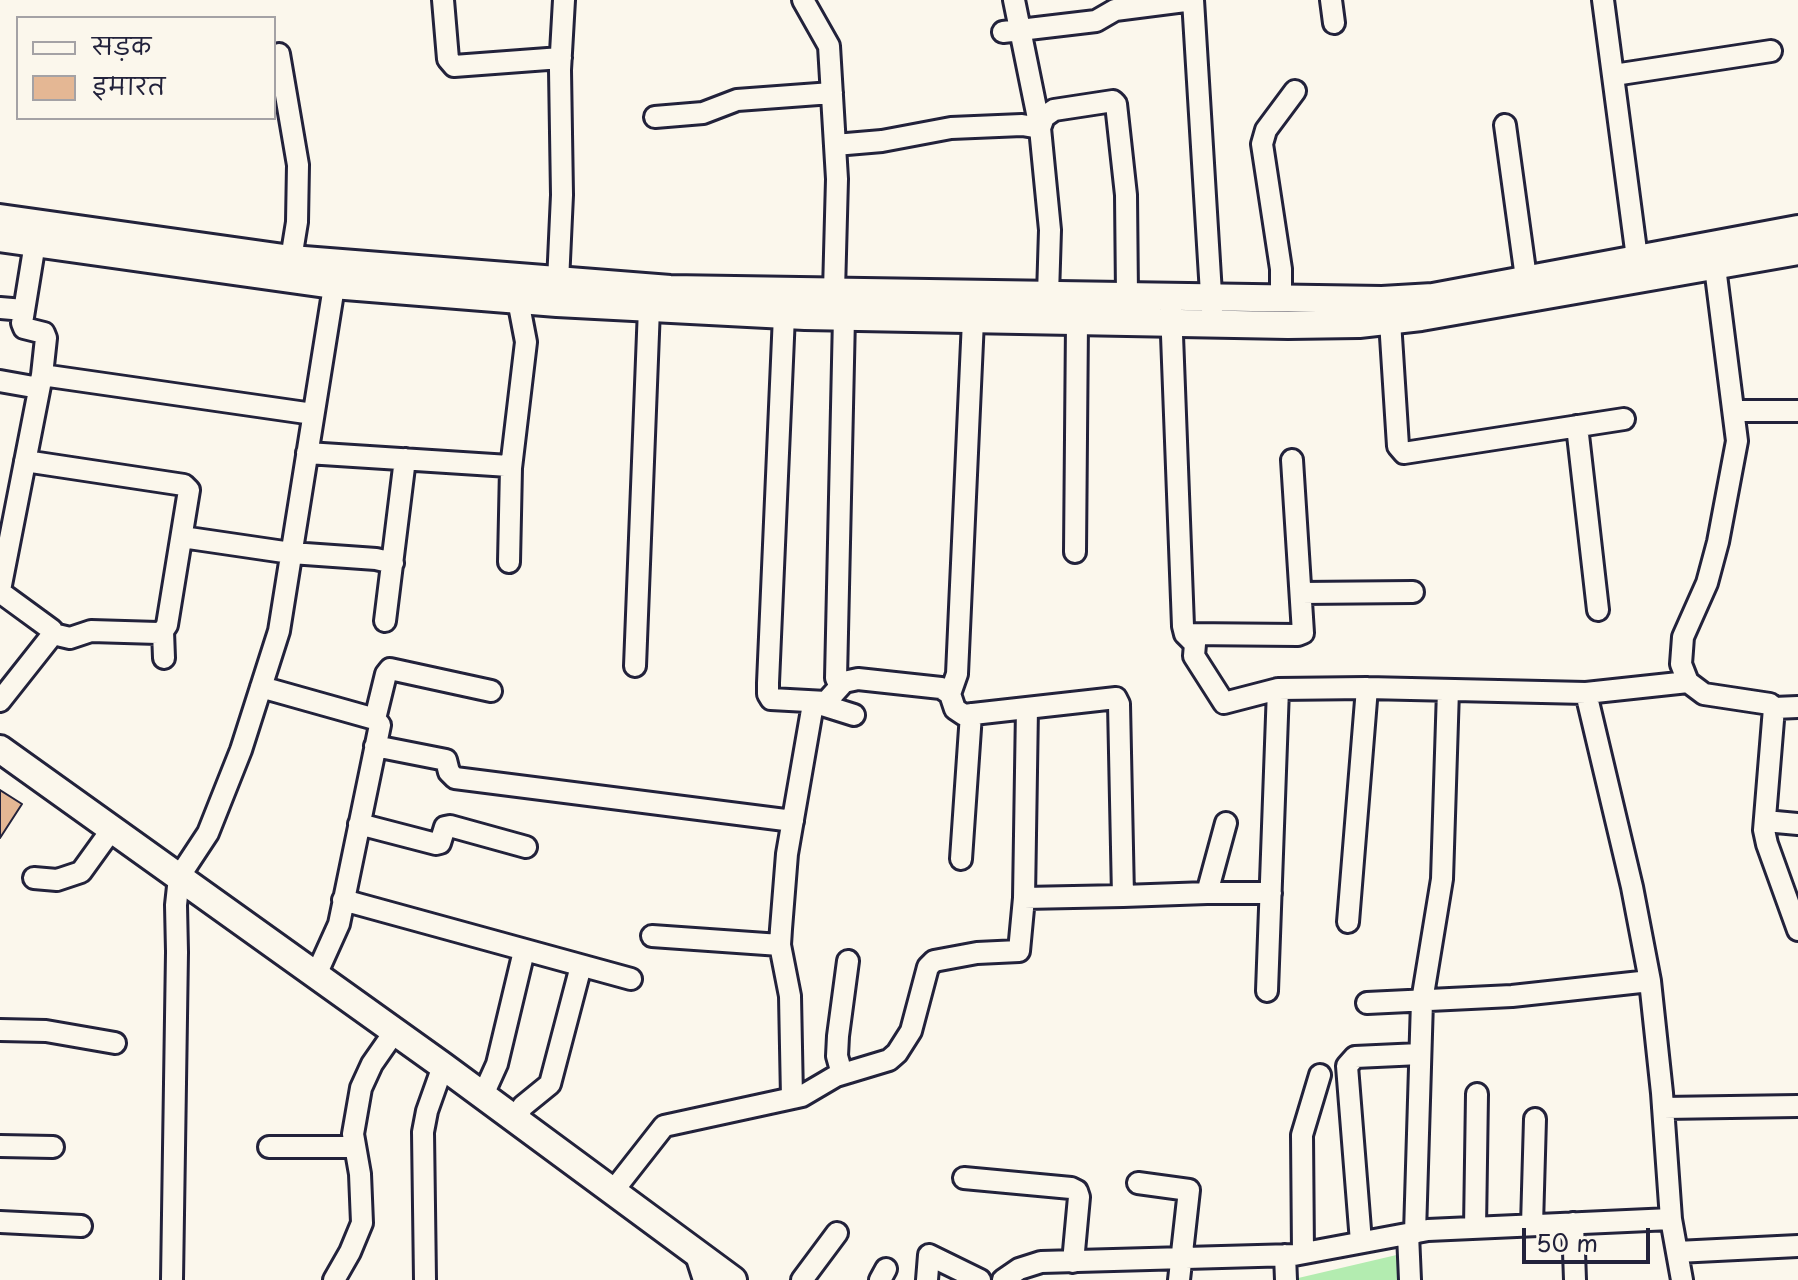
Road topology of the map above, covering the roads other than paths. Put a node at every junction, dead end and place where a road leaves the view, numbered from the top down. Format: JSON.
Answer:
{"nodes":[{"id":1,"x":443,"y":0,"type":"edge"},
{"id":2,"x":564,"y":0,"type":"edge"},
{"id":3,"x":803,"y":0,"type":"edge"},
{"id":4,"x":1014,"y":0,"type":"edge"},
{"id":5,"x":1193,"y":0,"type":"edge"},
{"id":6,"x":1331,"y":0,"type":"edge"},
{"id":7,"x":1603,"y":0,"type":"edge"},
{"id":8,"x":1334,"y":23,"type":"dead end"},
{"id":9,"x":1012,"y":31,"type":"junction"},
{"id":10,"x":1771,"y":51,"type":"dead end"},
{"id":11,"x":279,"y":54,"type":"dead end"},
{"id":12,"x":561,"y":58,"type":"junction"},
{"id":13,"x":1614,"y":75,"type":"junction"},
{"id":14,"x":1295,"y":91,"type":"dead end"},
{"id":15,"x":832,"y":93,"type":"junction"},
{"id":16,"x":655,"y":117,"type":"dead end"},
{"id":17,"x":1505,"y":125,"type":"dead end"},
{"id":18,"x":1040,"y":128,"type":"junction"},
{"id":19,"x":835,"y":145,"type":"junction"},
{"id":20,"x":0,"y":218,"type":"edge"},
{"id":21,"x":1798,"y":229,"type":"edge"},
{"id":22,"x":0,"y":238,"type":"edge"},
{"id":23,"x":35,"y":243,"type":"junction"},
{"id":24,"x":1798,"y":251,"type":"edge"},
{"id":25,"x":1637,"y":258,"type":"junction"},
{"id":26,"x":291,"y":259,"type":"junction"},
{"id":27,"x":1715,"y":267,"type":"junction"},
{"id":28,"x":336,"y":274,"type":"junction"},
{"id":29,"x":1526,"y":278,"type":"junction"},
{"id":30,"x":558,"y":282,"type":"junction"},
{"id":31,"x":834,"y":291,"type":"junction"},
{"id":32,"x":1048,"y":295,"type":"junction"},
{"id":33,"x":1127,"y":295,"type":"junction"},
{"id":34,"x":1281,"y":298,"type":"junction"},
{"id":35,"x":518,"y":300,"type":"junction"},
{"id":36,"x":0,"y":308,"type":"edge"},
{"id":37,"x":649,"y":308,"type":"junction"},
{"id":38,"x":24,"y":310,"type":"junction"},
{"id":39,"x":1170,"y":310,"type":"junction"},
{"id":40,"x":1212,"y":310,"type":"junction"},
{"id":41,"x":784,"y":315,"type":"junction"},
{"id":42,"x":844,"y":317,"type":"junction"},
{"id":43,"x":973,"y":320,"type":"junction"},
{"id":44,"x":1390,"y":321,"type":"junction"},
{"id":45,"x":1077,"y":322,"type":"junction"},
{"id":46,"x":0,"y":381,"type":"edge"},
{"id":47,"x":40,"y":382,"type":"junction"},
{"id":48,"x":1735,"y":411,"type":"junction"},
{"id":49,"x":1798,"y":411,"type":"edge"},
{"id":50,"x":313,"y":414,"type":"junction"},
{"id":51,"x":1624,"y":419,"type":"dead end"},
{"id":52,"x":1577,"y":426,"type":"junction"},
{"id":53,"x":307,"y":453,"type":"junction"},
{"id":54,"x":405,"y":459,"type":"junction"},
{"id":55,"x":1292,"y":460,"type":"dead end"},
{"id":56,"x":25,"y":461,"type":"junction"},
{"id":57,"x":511,"y":468,"type":"junction"},
{"id":58,"x":182,"y":537,"type":"junction"},
{"id":59,"x":1075,"y":552,"type":"dead end"},
{"id":60,"x":291,"y":553,"type":"junction"},
{"id":61,"x":509,"y":562,"type":"dead end"},
{"id":62,"x":393,"y":563,"type":"junction"},
{"id":63,"x":0,"y":591,"type":"edge"},
{"id":64,"x":1413,"y":592,"type":"dead end"},
{"id":65,"x":1301,"y":593,"type":"junction"},
{"id":66,"x":1598,"y":610,"type":"dead end"},
{"id":67,"x":385,"y":621,"type":"dead end"},
{"id":68,"x":163,"y":631,"type":"junction"},
{"id":69,"x":53,"y":634,"type":"junction"},
{"id":70,"x":1185,"y":634,"type":"junction"},
{"id":71,"x":164,"y":658,"type":"dead end"},
{"id":72,"x":635,"y":666,"type":"dead end"},
{"id":73,"x":1688,"y":682,"type":"junction"},
{"id":74,"x":840,"y":686,"type":"junction"},
{"id":75,"x":261,"y":687,"type":"junction"},
{"id":76,"x":1367,"y":688,"type":"junction"},
{"id":77,"x":1278,"y":689,"type":"junction"},
{"id":78,"x":1448,"y":690,"type":"junction"},
{"id":79,"x":491,"y":691,"type":"dead end"},
{"id":80,"x":1586,"y":693,"type":"junction"},
{"id":81,"x":950,"y":694,"type":"junction"},
{"id":82,"x":0,"y":701,"type":"edge"},
{"id":83,"x":816,"y":704,"type":"junction"},
{"id":84,"x":1798,"y":707,"type":"edge"},
{"id":85,"x":1027,"y":708,"type":"junction"},
{"id":86,"x":1774,"y":708,"type":"junction"},
{"id":87,"x":971,"y":714,"type":"junction"},
{"id":88,"x":854,"y":715,"type":"dead end"},
{"id":89,"x":375,"y":719,"type":"junction"},
{"id":90,"x":375,"y":746,"type":"junction"},
{"id":91,"x":0,"y":749,"type":"edge"},
{"id":92,"x":793,"y":821,"type":"junction"},
{"id":93,"x":1765,"y":821,"type":"junction"},
{"id":94,"x":1226,"y":823,"type":"dead end"},
{"id":95,"x":359,"y":824,"type":"junction"},
{"id":96,"x":1798,"y":824,"type":"edge"},
{"id":97,"x":112,"y":829,"type":"junction"},
{"id":98,"x":526,"y":847,"type":"dead end"},
{"id":99,"x":961,"y":859,"type":"dead end"},
{"id":100,"x":179,"y":877,"type":"junction"},
{"id":101,"x":34,"y":878,"type":"dead end"},
{"id":102,"x":1207,"y":893,"type":"junction"},
{"id":103,"x":1271,"y":893,"type":"junction"},
{"id":104,"x":1123,"y":896,"type":"junction"},
{"id":105,"x":1024,"y":898,"type":"junction"},
{"id":106,"x":343,"y":900,"type":"junction"},
{"id":107,"x":1348,"y":922,"type":"dead end"},
{"id":108,"x":1798,"y":930,"type":"edge"},
{"id":109,"x":652,"y":936,"type":"dead end"},
{"id":110,"x":780,"y":945,"type":"junction"},
{"id":111,"x":524,"y":951,"type":"junction"},
{"id":112,"x":848,"y":961,"type":"dead end"},
{"id":113,"x":581,"y":966,"type":"junction"},
{"id":114,"x":316,"y":975,"type":"junction"},
{"id":115,"x":631,"y":979,"type":"dead end"},
{"id":116,"x":1650,"y":981,"type":"junction"},
{"id":117,"x":1267,"y":991,"type":"dead end"},
{"id":118,"x":1422,"y":1001,"type":"junction"},
{"id":119,"x":1367,"y":1003,"type":"dead end"},
{"id":120,"x":0,"y":1030,"type":"edge"},
{"id":121,"x":395,"y":1031,"type":"junction"},
{"id":122,"x":115,"y":1043,"type":"dead end"},
{"id":123,"x":1420,"y":1054,"type":"junction"},
{"id":124,"x":443,"y":1066,"type":"junction"},
{"id":125,"x":842,"y":1074,"type":"junction"},
{"id":126,"x":1320,"y":1075,"type":"dead end"},
{"id":127,"x":1477,"y":1094,"type":"dead end"},
{"id":128,"x":483,"y":1095,"type":"junction"},
{"id":129,"x":792,"y":1098,"type":"junction"},
{"id":130,"x":1798,"y":1106,"type":"edge"},
{"id":131,"x":1663,"y":1108,"type":"junction"},
{"id":132,"x":515,"y":1119,"type":"junction"},
{"id":133,"x":1535,"y":1119,"type":"dead end"},
{"id":134,"x":0,"y":1146,"type":"edge"},
{"id":135,"x":53,"y":1147,"type":"dead end"},
{"id":136,"x":269,"y":1147,"type":"dead end"},
{"id":137,"x":355,"y":1147,"type":"junction"},
{"id":138,"x":964,"y":1178,"type":"dead end"},
{"id":139,"x":1138,"y":1183,"type":"dead end"},
{"id":140,"x":613,"y":1191,"type":"junction"},
{"id":141,"x":1671,"y":1219,"type":"junction"},
{"id":142,"x":0,"y":1222,"type":"edge"},
{"id":143,"x":1573,"y":1223,"type":"junction"},
{"id":144,"x":1532,"y":1225,"type":"junction"},
{"id":145,"x":81,"y":1226,"type":"dead end"},
{"id":146,"x":1475,"y":1228,"type":"junction"},
{"id":147,"x":837,"y":1233,"type":"dead end"},
{"id":148,"x":1412,"y":1233,"type":"junction"},
{"id":149,"x":1361,"y":1242,"type":"junction"},
{"id":150,"x":1798,"y":1246,"type":"edge"},
{"id":151,"x":695,"y":1252,"type":"junction"},
{"id":152,"x":1677,"y":1252,"type":"junction"},
{"id":153,"x":1294,"y":1254,"type":"junction"},
{"id":154,"x":1180,"y":1259,"type":"junction"},
{"id":155,"x":1073,"y":1262,"type":"junction"},
{"id":156,"x":172,"y":1280,"type":"edge"},
{"id":157,"x":334,"y":1280,"type":"edge"},
{"id":158,"x":425,"y":1280,"type":"edge"},
{"id":159,"x":704,"y":1280,"type":"edge"},
{"id":160,"x":733,"y":1280,"type":"edge"},
{"id":161,"x":802,"y":1280,"type":"edge"},
{"id":162,"x":927,"y":1280,"type":"edge"},
{"id":163,"x":980,"y":1280,"type":"edge"},
{"id":164,"x":1003,"y":1280,"type":"edge"},
{"id":165,"x":1179,"y":1280,"type":"edge"},
{"id":166,"x":1286,"y":1280,"type":"edge"},
{"id":167,"x":1410,"y":1280,"type":"edge"},
{"id":168,"x":1575,"y":1280,"type":"edge"},
{"id":169,"x":1682,"y":1280,"type":"edge"}],
"edges":[{"from":1,"to":12,"type":"street"},
{"from":2,"to":12,"type":"street"},
{"from":3,"to":15,"type":"street"},
{"from":4,"to":9,"type":"street"},
{"from":5,"to":9,"type":"street"},
{"from":5,"to":40,"type":"street"},
{"from":6,"to":8,"type":"street"},
{"from":7,"to":13,"type":"street"},
{"from":9,"to":18,"type":"street"},
{"from":10,"to":13,"type":"street"},
{"from":11,"to":26,"type":"street"},
{"from":12,"to":30,"type":"street"},
{"from":13,"to":25,"type":"street"},
{"from":14,"to":34,"type":"street"},
{"from":15,"to":16,"type":"street"},
{"from":15,"to":19,"type":"street"},
{"from":17,"to":29,"type":"street"},
{"from":18,"to":19,"type":"street"},
{"from":18,"to":32,"type":"street"},
{"from":18,"to":33,"type":"street"},
{"from":19,"to":31,"type":"street"},
{"from":20,"to":26,"type":"main road"},
{"from":21,"to":25,"type":"main road"},
{"from":22,"to":23,"type":"main road"},
{"from":23,"to":28,"type":"main road"},
{"from":23,"to":38,"type":"street"},
{"from":24,"to":27,"type":"main road"},
{"from":25,"to":29,"type":"main road"},
{"from":26,"to":28,"type":"main road"},
{"from":27,"to":44,"type":"main road"},
{"from":27,"to":48,"type":"street"},
{"from":28,"to":30,"type":"main road"},
{"from":28,"to":35,"type":"main road"},
{"from":28,"to":50,"type":"street"},
{"from":29,"to":34,"type":"main road"},
{"from":30,"to":31,"type":"main road"},
{"from":31,"to":32,"type":"main road"},
{"from":32,"to":33,"type":"main road"},
{"from":33,"to":39,"type":"main road"},
{"from":34,"to":40,"type":"main road"},
{"from":35,"to":37,"type":"main road"},
{"from":35,"to":57,"type":"street"},
{"from":36,"to":38,"type":"street"},
{"from":37,"to":41,"type":"main road"},
{"from":37,"to":72,"type":"street"},
{"from":38,"to":47,"type":"street"},
{"from":39,"to":40,"type":"main road"},
{"from":39,"to":45,"type":"main road"},
{"from":39,"to":70,"type":"street"},
{"from":40,"to":44,"type":"main road"},
{"from":41,"to":42,"type":"main road"},
{"from":41,"to":83,"type":"street"},
{"from":42,"to":43,"type":"main road"},
{"from":42,"to":74,"type":"street"},
{"from":43,"to":45,"type":"main road"},
{"from":43,"to":81,"type":"street"},
{"from":44,"to":52,"type":"street"},
{"from":45,"to":59,"type":"street"},
{"from":46,"to":47,"type":"street"},
{"from":47,"to":50,"type":"street"},
{"from":47,"to":56,"type":"street"},
{"from":48,"to":49,"type":"street"},
{"from":48,"to":73,"type":"street"},
{"from":50,"to":53,"type":"street"},
{"from":51,"to":52,"type":"street"},
{"from":52,"to":66,"type":"street"},
{"from":53,"to":54,"type":"street"},
{"from":53,"to":60,"type":"street"},
{"from":54,"to":57,"type":"street"},
{"from":54,"to":62,"type":"street"},
{"from":55,"to":65,"type":"street"},
{"from":56,"to":58,"type":"street"},
{"from":56,"to":63,"type":"street"},
{"from":57,"to":61,"type":"street"},
{"from":58,"to":60,"type":"street"},
{"from":58,"to":68,"type":"street"},
{"from":60,"to":62,"type":"street"},
{"from":60,"to":75,"type":"street"},
{"from":62,"to":67,"type":"street"},
{"from":63,"to":69,"type":"street"},
{"from":64,"to":65,"type":"street"},
{"from":65,"to":70,"type":"street"},
{"from":68,"to":69,"type":"street"},
{"from":68,"to":71,"type":"street"},
{"from":69,"to":82,"type":"street"},
{"from":70,"to":77,"type":"street"},
{"from":73,"to":80,"type":"street"},
{"from":73,"to":86,"type":"street"},
{"from":74,"to":81,"type":"street"},
{"from":74,"to":83,"type":"street"},
{"from":75,"to":89,"type":"street"},
{"from":75,"to":100,"type":"street"},
{"from":76,"to":77,"type":"street"},
{"from":76,"to":78,"type":"street"},
{"from":76,"to":107,"type":"street"},
{"from":77,"to":103,"type":"street"},
{"from":78,"to":80,"type":"street"},
{"from":78,"to":118,"type":"street"},
{"from":79,"to":89,"type":"street"},
{"from":80,"to":116,"type":"street"},
{"from":81,"to":87,"type":"street"},
{"from":83,"to":88,"type":"street"},
{"from":83,"to":92,"type":"street"},
{"from":84,"to":86,"type":"street"},
{"from":85,"to":87,"type":"street"},
{"from":85,"to":104,"type":"street"},
{"from":85,"to":105,"type":"street"},
{"from":86,"to":93,"type":"street"},
{"from":87,"to":99,"type":"street"},
{"from":89,"to":90,"type":"street"},
{"from":90,"to":92,"type":"street"},
{"from":90,"to":95,"type":"street"},
{"from":91,"to":97,"type":"main road"},
{"from":92,"to":110,"type":"street"},
{"from":93,"to":96,"type":"street"},
{"from":93,"to":108,"type":"street"},
{"from":94,"to":102,"type":"street"},
{"from":95,"to":98,"type":"street"},
{"from":95,"to":106,"type":"street"},
{"from":97,"to":100,"type":"main road"},
{"from":97,"to":101,"type":"street"},
{"from":100,"to":114,"type":"main road"},
{"from":100,"to":156,"type":"street"},
{"from":102,"to":103,"type":"street"},
{"from":102,"to":104,"type":"street"},
{"from":103,"to":117,"type":"street"},
{"from":104,"to":105,"type":"street"},
{"from":105,"to":125,"type":"street"},
{"from":106,"to":111,"type":"street"},
{"from":106,"to":114,"type":"street"},
{"from":109,"to":110,"type":"street"},
{"from":110,"to":129,"type":"street"},
{"from":111,"to":113,"type":"street"},
{"from":111,"to":128,"type":"street"},
{"from":112,"to":125,"type":"street"},
{"from":113,"to":115,"type":"street"},
{"from":113,"to":132,"type":"street"},
{"from":114,"to":121,"type":"main road"},
{"from":116,"to":118,"type":"street"},
{"from":116,"to":131,"type":"street"},
{"from":118,"to":119,"type":"street"},
{"from":118,"to":123,"type":"street"},
{"from":120,"to":122,"type":"street"},
{"from":121,"to":124,"type":"main road"},
{"from":121,"to":137,"type":"street"},
{"from":123,"to":148,"type":"street"},
{"from":123,"to":149,"type":"street"},
{"from":124,"to":128,"type":"main road"},
{"from":124,"to":158,"type":"street"},
{"from":125,"to":129,"type":"street"},
{"from":126,"to":153,"type":"street"},
{"from":127,"to":146,"type":"street"},
{"from":128,"to":132,"type":"main road"},
{"from":129,"to":140,"type":"street"},
{"from":130,"to":131,"type":"street"},
{"from":131,"to":141,"type":"street"},
{"from":132,"to":140,"type":"main road"},
{"from":133,"to":144,"type":"street"},
{"from":134,"to":135,"type":"street"},
{"from":136,"to":137,"type":"street"},
{"from":137,"to":157,"type":"street"},
{"from":138,"to":155,"type":"street"},
{"from":139,"to":154,"type":"street"},
{"from":140,"to":151,"type":"main road"},
{"from":141,"to":143,"type":"street"},
{"from":141,"to":152,"type":"street"},
{"from":142,"to":145,"type":"street"},
{"from":143,"to":144,"type":"street"},
{"from":143,"to":168,"type":"street"},
{"from":144,"to":146,"type":"street"},
{"from":146,"to":148,"type":"street"},
{"from":147,"to":161,"type":"street"},
{"from":148,"to":149,"type":"street"},
{"from":148,"to":167,"type":"street"},
{"from":149,"to":153,"type":"street"},
{"from":150,"to":152,"type":"street"},
{"from":151,"to":159,"type":"street"},
{"from":151,"to":160,"type":"main road"},
{"from":152,"to":169,"type":"street"},
{"from":153,"to":154,"type":"street"},
{"from":153,"to":166,"type":"street"},
{"from":154,"to":155,"type":"street"},
{"from":154,"to":165,"type":"street"},
{"from":155,"to":164,"type":"street"},
{"from":162,"to":163,"type":"street"}]}
